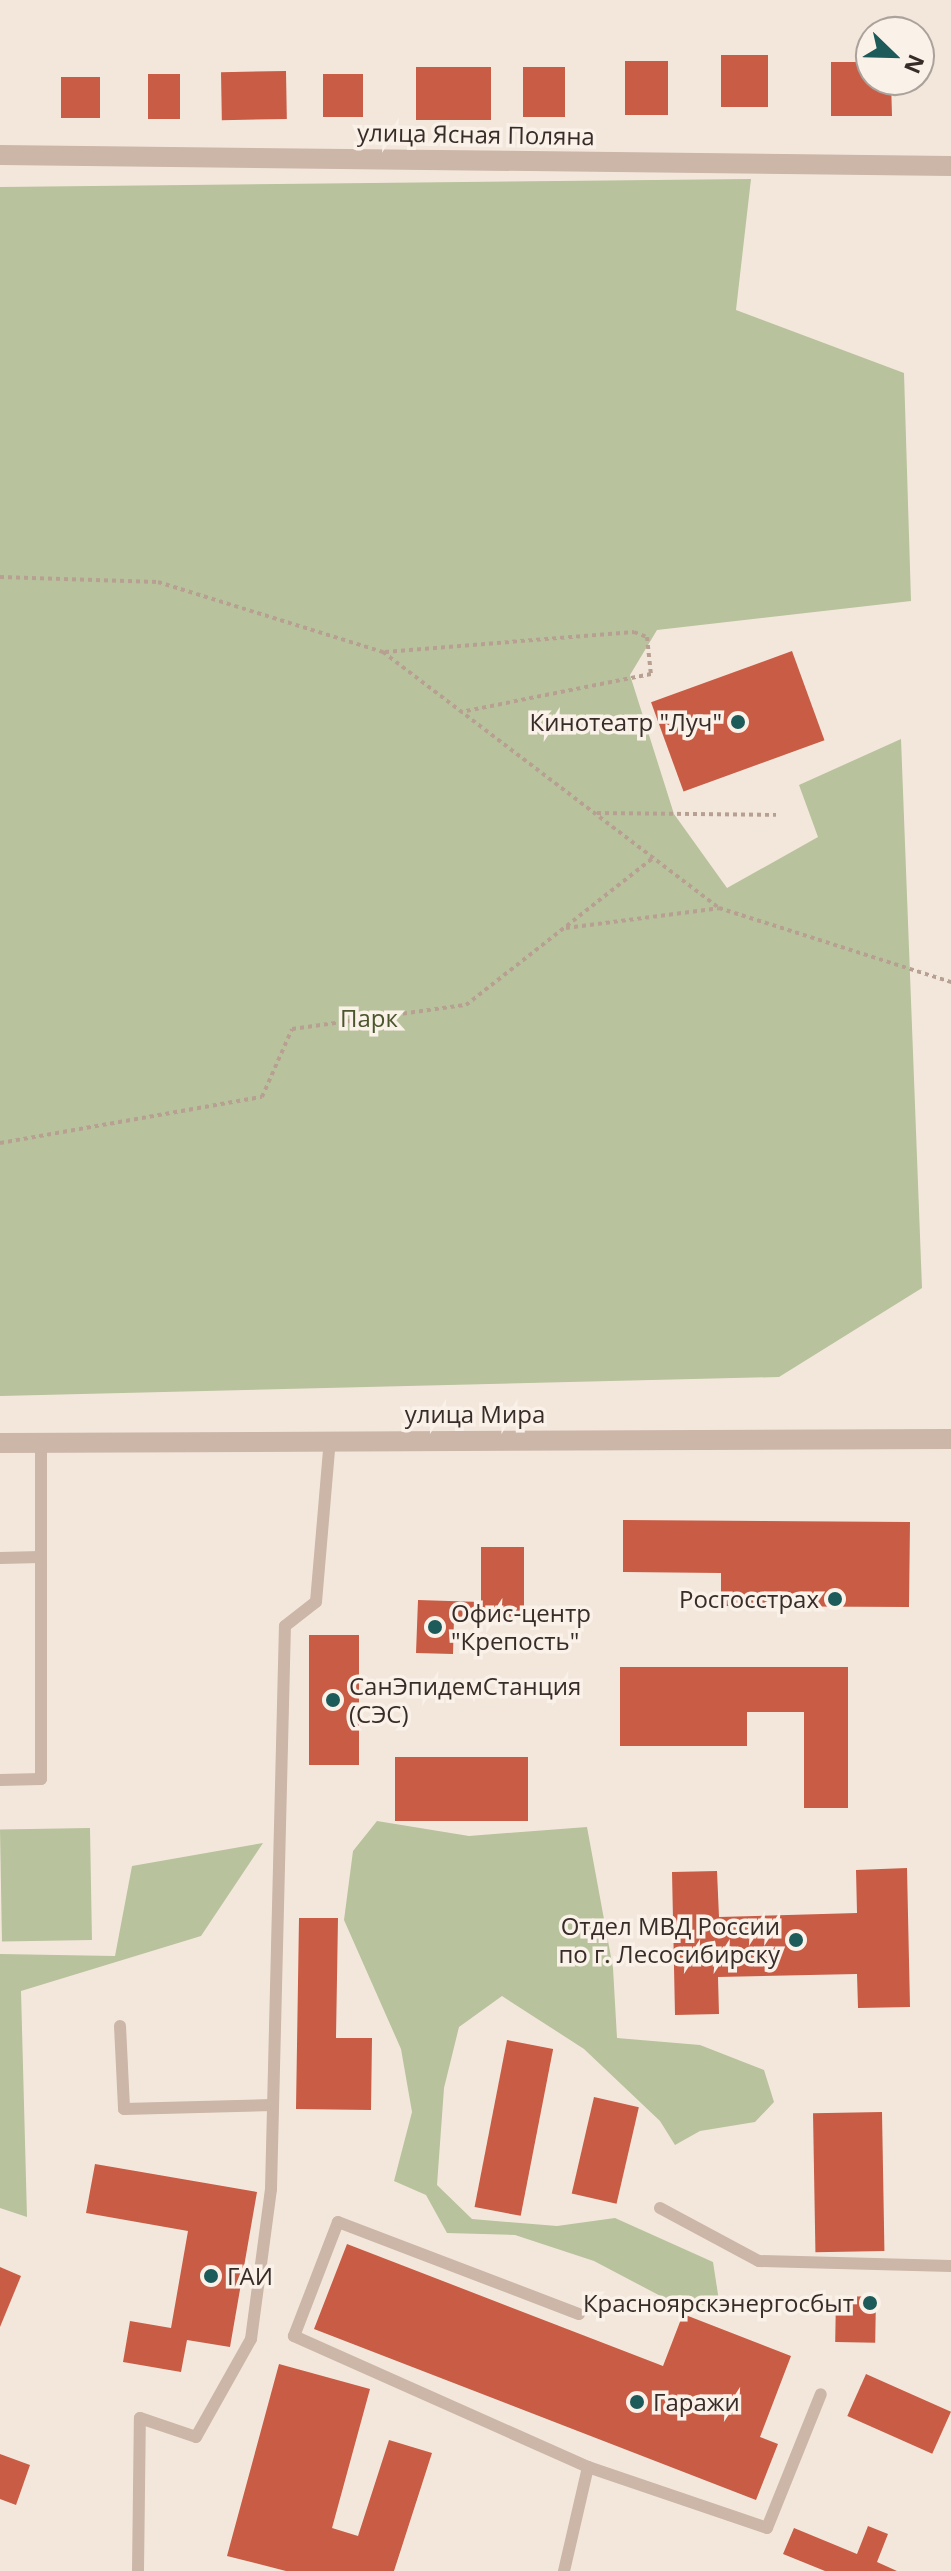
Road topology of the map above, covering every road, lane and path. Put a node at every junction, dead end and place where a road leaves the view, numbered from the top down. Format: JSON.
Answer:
{"nodes":[{"id":1,"x":0,"y":155,"type":"edge"},
{"id":2,"x":951,"y":166,"type":"edge"},
{"id":3,"x":0,"y":577,"type":"edge"},
{"id":4,"x":383,"y":652,"type":"junction"},
{"id":5,"x":461,"y":712,"type":"junction"},
{"id":6,"x":594,"y":813,"type":"junction"},
{"id":7,"x":776,"y":815,"type":"dead end"},
{"id":8,"x":653,"y":858,"type":"junction"},
{"id":9,"x":719,"y":908,"type":"junction"},
{"id":10,"x":564,"y":928,"type":"junction"},
{"id":11,"x":951,"y":982,"type":"edge"},
{"id":12,"x":0,"y":1143,"type":"edge"},
{"id":13,"x":951,"y":1439,"type":"edge"},
{"id":14,"x":330,"y":1440,"type":"junction"},
{"id":15,"x":0,"y":1443,"type":"edge"},
{"id":16,"x":41,"y":1443,"type":"junction"},
{"id":17,"x":41,"y":1557,"type":"junction"},
{"id":18,"x":0,"y":1558,"type":"edge"},
{"id":19,"x":0,"y":1780,"type":"edge"},
{"id":20,"x":120,"y":2026,"type":"dead end"},
{"id":21,"x":273,"y":2105,"type":"junction"},
{"id":22,"x":660,"y":2208,"type":"dead end"},
{"id":23,"x":951,"y":2266,"type":"edge"},
{"id":24,"x":579,"y":2314,"type":"dead end"},
{"id":25,"x":821,"y":2394,"type":"dead end"},
{"id":26,"x":588,"y":2467,"type":"junction"},
{"id":27,"x":138,"y":2571,"type":"edge"},
{"id":28,"x":564,"y":2571,"type":"edge"}],
"edges":[{"from":1,"to":2,"type":"street","name":"улица Ясная Поляна"},
{"from":3,"to":4,"type":"path"},
{"from":4,"to":5,"type":"path"},
{"from":4,"to":5,"type":"path"},
{"from":5,"to":6,"type":"path"},
{"from":6,"to":7,"type":"path"},
{"from":6,"to":8,"type":"path"},
{"from":8,"to":9,"type":"path"},
{"from":8,"to":10,"type":"path"},
{"from":9,"to":10,"type":"path"},
{"from":9,"to":11,"type":"path"},
{"from":10,"to":12,"type":"path"},
{"from":13,"to":14,"type":"street","name":"улица Мира"},
{"from":14,"to":16,"type":"street","name":"улица Мира"},
{"from":14,"to":21,"type":"lane"},
{"from":15,"to":16,"type":"street","name":"улица Мира"},
{"from":16,"to":17,"type":"lane"},
{"from":17,"to":18,"type":"lane"},
{"from":17,"to":19,"type":"lane"},
{"from":20,"to":21,"type":"lane"},
{"from":21,"to":27,"type":"lane"},
{"from":22,"to":23,"type":"lane"},
{"from":24,"to":26,"type":"lane"},
{"from":25,"to":26,"type":"lane"},
{"from":26,"to":28,"type":"lane"}]}
